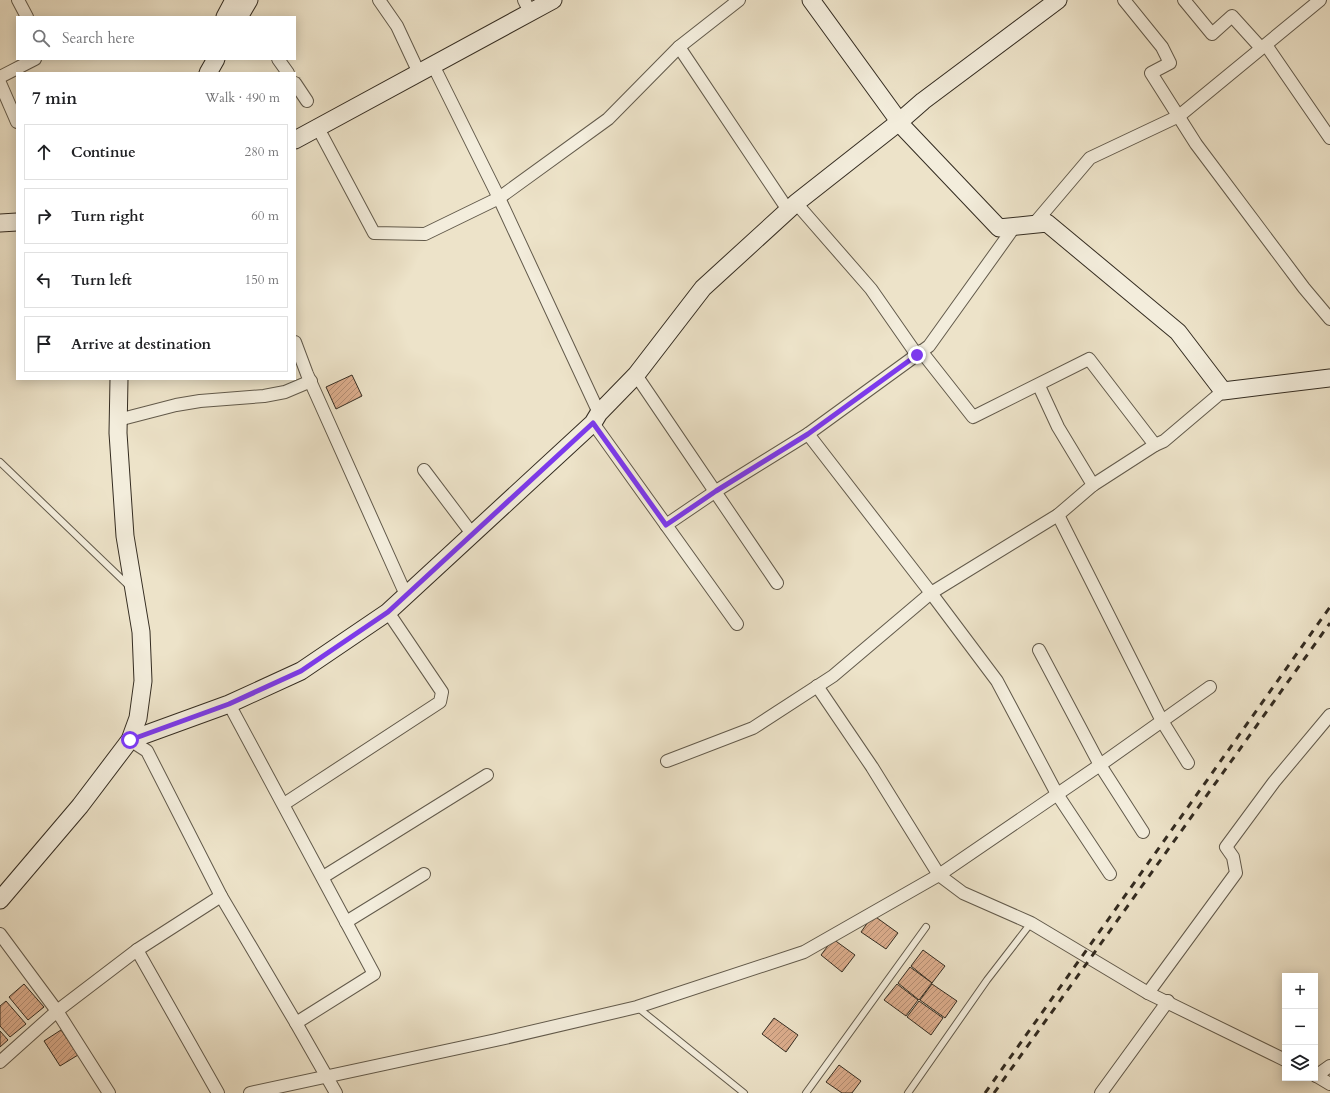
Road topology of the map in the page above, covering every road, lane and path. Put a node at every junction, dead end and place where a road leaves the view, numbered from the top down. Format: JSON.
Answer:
{"nodes":[{"id":1,"x":18,"y":0,"type":"edge"},
{"id":2,"x":380,"y":0,"type":"edge"},
{"id":3,"x":552,"y":0,"type":"edge"},
{"id":4,"x":739,"y":0,"type":"edge"},
{"id":5,"x":811,"y":0,"type":"edge"},
{"id":6,"x":1058,"y":0,"type":"edge"},
{"id":7,"x":1124,"y":0,"type":"edge"},
{"id":8,"x":1184,"y":0,"type":"edge"},
{"id":9,"x":1320,"y":0,"type":"edge"},
{"id":10,"x":527,"y":6,"type":"edge"},
{"id":11,"x":26,"y":16,"type":"edge"},
{"id":12,"x":679,"y":47,"type":"junction"},
{"id":13,"x":1263,"y":47,"type":"junction"},
{"id":14,"x":33,"y":60,"type":"edge"},
{"id":15,"x":204,"y":60,"type":"edge"},
{"id":16,"x":215,"y":60,"type":"edge"},
{"id":17,"x":279,"y":60,"type":"edge"},
{"id":18,"x":426,"y":69,"type":"junction"},
{"id":19,"x":198,"y":72,"type":"edge"},
{"id":20,"x":209,"y":72,"type":"edge"},
{"id":21,"x":287,"y":72,"type":"edge"},
{"id":22,"x":0,"y":77,"type":"edge"},
{"id":23,"x":0,"y":83,"type":"edge"},
{"id":24,"x":296,"y":84,"type":"edge"},
{"id":25,"x":307,"y":101,"type":"dead end"},
{"id":26,"x":1179,"y":116,"type":"junction"},
{"id":27,"x":16,"y":120,"type":"edge"},
{"id":28,"x":899,"y":122,"type":"junction"},
{"id":29,"x":318,"y":128,"type":"junction"},
{"id":30,"x":1330,"y":138,"type":"edge"},
{"id":31,"x":296,"y":139,"type":"edge"},
{"id":32,"x":499,"y":198,"type":"junction"},
{"id":33,"x":792,"y":207,"type":"junction"},
{"id":34,"x":16,"y":222,"type":"edge"},
{"id":35,"x":0,"y":223,"type":"edge"},
{"id":36,"x":1034,"y":224,"type":"junction"},
{"id":37,"x":1015,"y":226,"type":"junction"},
{"id":38,"x":1330,"y":319,"type":"edge"},
{"id":39,"x":296,"y":344,"type":"edge"},
{"id":40,"x":919,"y":353,"type":"junction"},
{"id":41,"x":636,"y":375,"type":"junction"},
{"id":42,"x":1330,"y":378,"type":"edge"},
{"id":43,"x":119,"y":380,"type":"edge"},
{"id":44,"x":311,"y":381,"type":"junction"},
{"id":45,"x":1039,"y":386,"type":"junction"},
{"id":46,"x":1223,"y":391,"type":"junction"},
{"id":47,"x":596,"y":418,"type":"junction"},
{"id":48,"x":118,"y":420,"type":"junction"},
{"id":49,"x":808,"y":434,"type":"junction"},
{"id":50,"x":1155,"y":445,"type":"junction"},
{"id":51,"x":0,"y":462,"type":"edge"},
{"id":52,"x":424,"y":470,"type":"dead end"},
{"id":53,"x":1093,"y":485,"type":"junction"},
{"id":54,"x":716,"y":491,"type":"junction"},
{"id":55,"x":1058,"y":515,"type":"junction"},
{"id":56,"x":666,"y":525,"type":"junction"},
{"id":57,"x":473,"y":535,"type":"junction"},
{"id":58,"x":777,"y":583,"type":"dead end"},
{"id":59,"x":134,"y":591,"type":"junction"},
{"id":60,"x":930,"y":593,"type":"junction"},
{"id":61,"x":406,"y":595,"type":"junction"},
{"id":62,"x":388,"y":612,"type":"junction"},
{"id":63,"x":737,"y":624,"type":"dead end"},
{"id":64,"x":1039,"y":650,"type":"dead end"},
{"id":65,"x":817,"y":686,"type":"junction"},
{"id":66,"x":1210,"y":687,"type":"dead end"},
{"id":67,"x":229,"y":704,"type":"junction"},
{"id":68,"x":1330,"y":715,"type":"edge"},
{"id":69,"x":1162,"y":721,"type":"junction"},
{"id":70,"x":130,"y":740,"type":"junction"},
{"id":71,"x":667,"y":761,"type":"dead end"},
{"id":72,"x":1188,"y":763,"type":"dead end"},
{"id":73,"x":1100,"y":766,"type":"junction"},
{"id":74,"x":487,"y":775,"type":"dead end"},
{"id":75,"x":1057,"y":794,"type":"junction"},
{"id":76,"x":284,"y":804,"type":"junction"},
{"id":77,"x":1143,"y":832,"type":"dead end"},
{"id":78,"x":424,"y":874,"type":"dead end"},
{"id":79,"x":1110,"y":874,"type":"dead end"},
{"id":80,"x":939,"y":875,"type":"junction"},
{"id":81,"x":322,"y":877,"type":"junction"},
{"id":82,"x":221,"y":896,"type":"junction"},
{"id":83,"x":0,"y":900,"type":"edge"},
{"id":84,"x":346,"y":922,"type":"junction"},
{"id":85,"x":1031,"y":923,"type":"junction"},
{"id":86,"x":926,"y":928,"type":"dead end"},
{"id":87,"x":0,"y":934,"type":"edge"},
{"id":88,"x":137,"y":950,"type":"junction"},
{"id":89,"x":1148,"y":992,"type":"junction"},
{"id":90,"x":1168,"y":1001,"type":"junction"},
{"id":91,"x":637,"y":1007,"type":"junction"},
{"id":92,"x":57,"y":1011,"type":"junction"},
{"id":93,"x":296,"y":1024,"type":"junction"},
{"id":94,"x":1282,"y":1058,"type":"edge"},
{"id":95,"x":0,"y":1062,"type":"edge"},
{"id":96,"x":1330,"y":1066,"type":"edge"},
{"id":97,"x":1318,"y":1074,"type":"edge"},
{"id":98,"x":327,"y":1076,"type":"junction"},
{"id":99,"x":1318,"y":1078,"type":"edge"},
{"id":100,"x":1330,"y":1084,"type":"edge"},
{"id":101,"x":1105,"y":1091,"type":"edge"},
{"id":102,"x":109,"y":1093,"type":"edge"},
{"id":103,"x":218,"y":1093,"type":"edge"},
{"id":104,"x":250,"y":1093,"type":"edge"},
{"id":105,"x":336,"y":1093,"type":"edge"},
{"id":106,"x":744,"y":1093,"type":"edge"},
{"id":107,"x":806,"y":1093,"type":"edge"},
{"id":108,"x":908,"y":1093,"type":"edge"}],
"edges":[{"from":1,"to":11,"type":"street"},
{"from":2,"to":18,"type":"street"},
{"from":3,"to":10,"type":"street"},
{"from":4,"to":12,"type":"street"},
{"from":5,"to":28,"type":"street"},
{"from":6,"to":28,"type":"street"},
{"from":7,"to":26,"type":"street"},
{"from":8,"to":13,"type":"street"},
{"from":9,"to":13,"type":"street"},
{"from":10,"to":18,"type":"street"},
{"from":12,"to":32,"type":"street"},
{"from":12,"to":33,"type":"street"},
{"from":13,"to":26,"type":"street"},
{"from":13,"to":30,"type":"street"},
{"from":14,"to":22,"type":"street"},
{"from":15,"to":19,"type":"street"},
{"from":16,"to":20,"type":"street"},
{"from":17,"to":21,"type":"street"},
{"from":18,"to":29,"type":"street"},
{"from":18,"to":32,"type":"street"},
{"from":23,"to":27,"type":"street"},
{"from":24,"to":25,"type":"street"},
{"from":26,"to":36,"type":"street"},
{"from":26,"to":38,"type":"street"},
{"from":28,"to":33,"type":"street"},
{"from":28,"to":37,"type":"street"},
{"from":29,"to":31,"type":"street"},
{"from":29,"to":32,"type":"street"},
{"from":32,"to":47,"type":"street"},
{"from":33,"to":40,"type":"street"},
{"from":33,"to":41,"type":"street"},
{"from":34,"to":35,"type":"street"},
{"from":36,"to":37,"type":"street"},
{"from":36,"to":46,"type":"street"},
{"from":37,"to":40,"type":"street"},
{"from":39,"to":44,"type":"street"},
{"from":40,"to":45,"type":"street"},
{"from":40,"to":49,"type":"street"},
{"from":41,"to":47,"type":"street"},
{"from":41,"to":54,"type":"street"},
{"from":42,"to":46,"type":"street"},
{"from":43,"to":48,"type":"street"},
{"from":44,"to":48,"type":"street"},
{"from":44,"to":61,"type":"street"},
{"from":45,"to":50,"type":"street"},
{"from":45,"to":53,"type":"street"},
{"from":46,"to":50,"type":"street"},
{"from":47,"to":56,"type":"street"},
{"from":47,"to":57,"type":"street"},
{"from":48,"to":59,"type":"street"},
{"from":49,"to":54,"type":"street"},
{"from":49,"to":60,"type":"street"},
{"from":50,"to":53,"type":"street"},
{"from":51,"to":59,"type":"lane"},
{"from":52,"to":57,"type":"street"},
{"from":53,"to":55,"type":"street"},
{"from":54,"to":56,"type":"street"},
{"from":54,"to":58,"type":"street"},
{"from":55,"to":60,"type":"street"},
{"from":55,"to":69,"type":"street"},
{"from":56,"to":63,"type":"street"},
{"from":57,"to":61,"type":"street"},
{"from":59,"to":70,"type":"street"},
{"from":60,"to":65,"type":"street"},
{"from":60,"to":75,"type":"street"},
{"from":61,"to":62,"type":"street"},
{"from":62,"to":67,"type":"street"},
{"from":62,"to":76,"type":"street"},
{"from":64,"to":73,"type":"street"},
{"from":65,"to":71,"type":"street"},
{"from":65,"to":80,"type":"street"},
{"from":66,"to":69,"type":"street"},
{"from":67,"to":70,"type":"street"},
{"from":67,"to":76,"type":"street"},
{"from":68,"to":89,"type":"street"},
{"from":69,"to":72,"type":"street"},
{"from":69,"to":73,"type":"street"},
{"from":70,"to":82,"type":"street"},
{"from":70,"to":83,"type":"street"},
{"from":73,"to":75,"type":"street"},
{"from":73,"to":77,"type":"street"},
{"from":74,"to":81,"type":"street"},
{"from":75,"to":79,"type":"street"},
{"from":75,"to":80,"type":"street"},
{"from":76,"to":81,"type":"street"},
{"from":78,"to":84,"type":"street"},
{"from":80,"to":85,"type":"street"},
{"from":80,"to":91,"type":"street"},
{"from":81,"to":84,"type":"street"},
{"from":82,"to":88,"type":"street"},
{"from":82,"to":93,"type":"street"},
{"from":84,"to":93,"type":"street"},
{"from":85,"to":89,"type":"street"},
{"from":85,"to":108,"type":"lane"},
{"from":86,"to":107,"type":"lane"},
{"from":87,"to":92,"type":"street"},
{"from":88,"to":92,"type":"street"},
{"from":88,"to":103,"type":"street"},
{"from":89,"to":90,"type":"street"},
{"from":90,"to":94,"type":"street"},
{"from":90,"to":101,"type":"street"},
{"from":91,"to":98,"type":"street"},
{"from":91,"to":106,"type":"lane"},
{"from":92,"to":95,"type":"street"},
{"from":92,"to":102,"type":"street"},
{"from":93,"to":98,"type":"street"},
{"from":96,"to":97,"type":"street"},
{"from":98,"to":104,"type":"street"},
{"from":98,"to":105,"type":"street"},
{"from":99,"to":100,"type":"street"}]}
